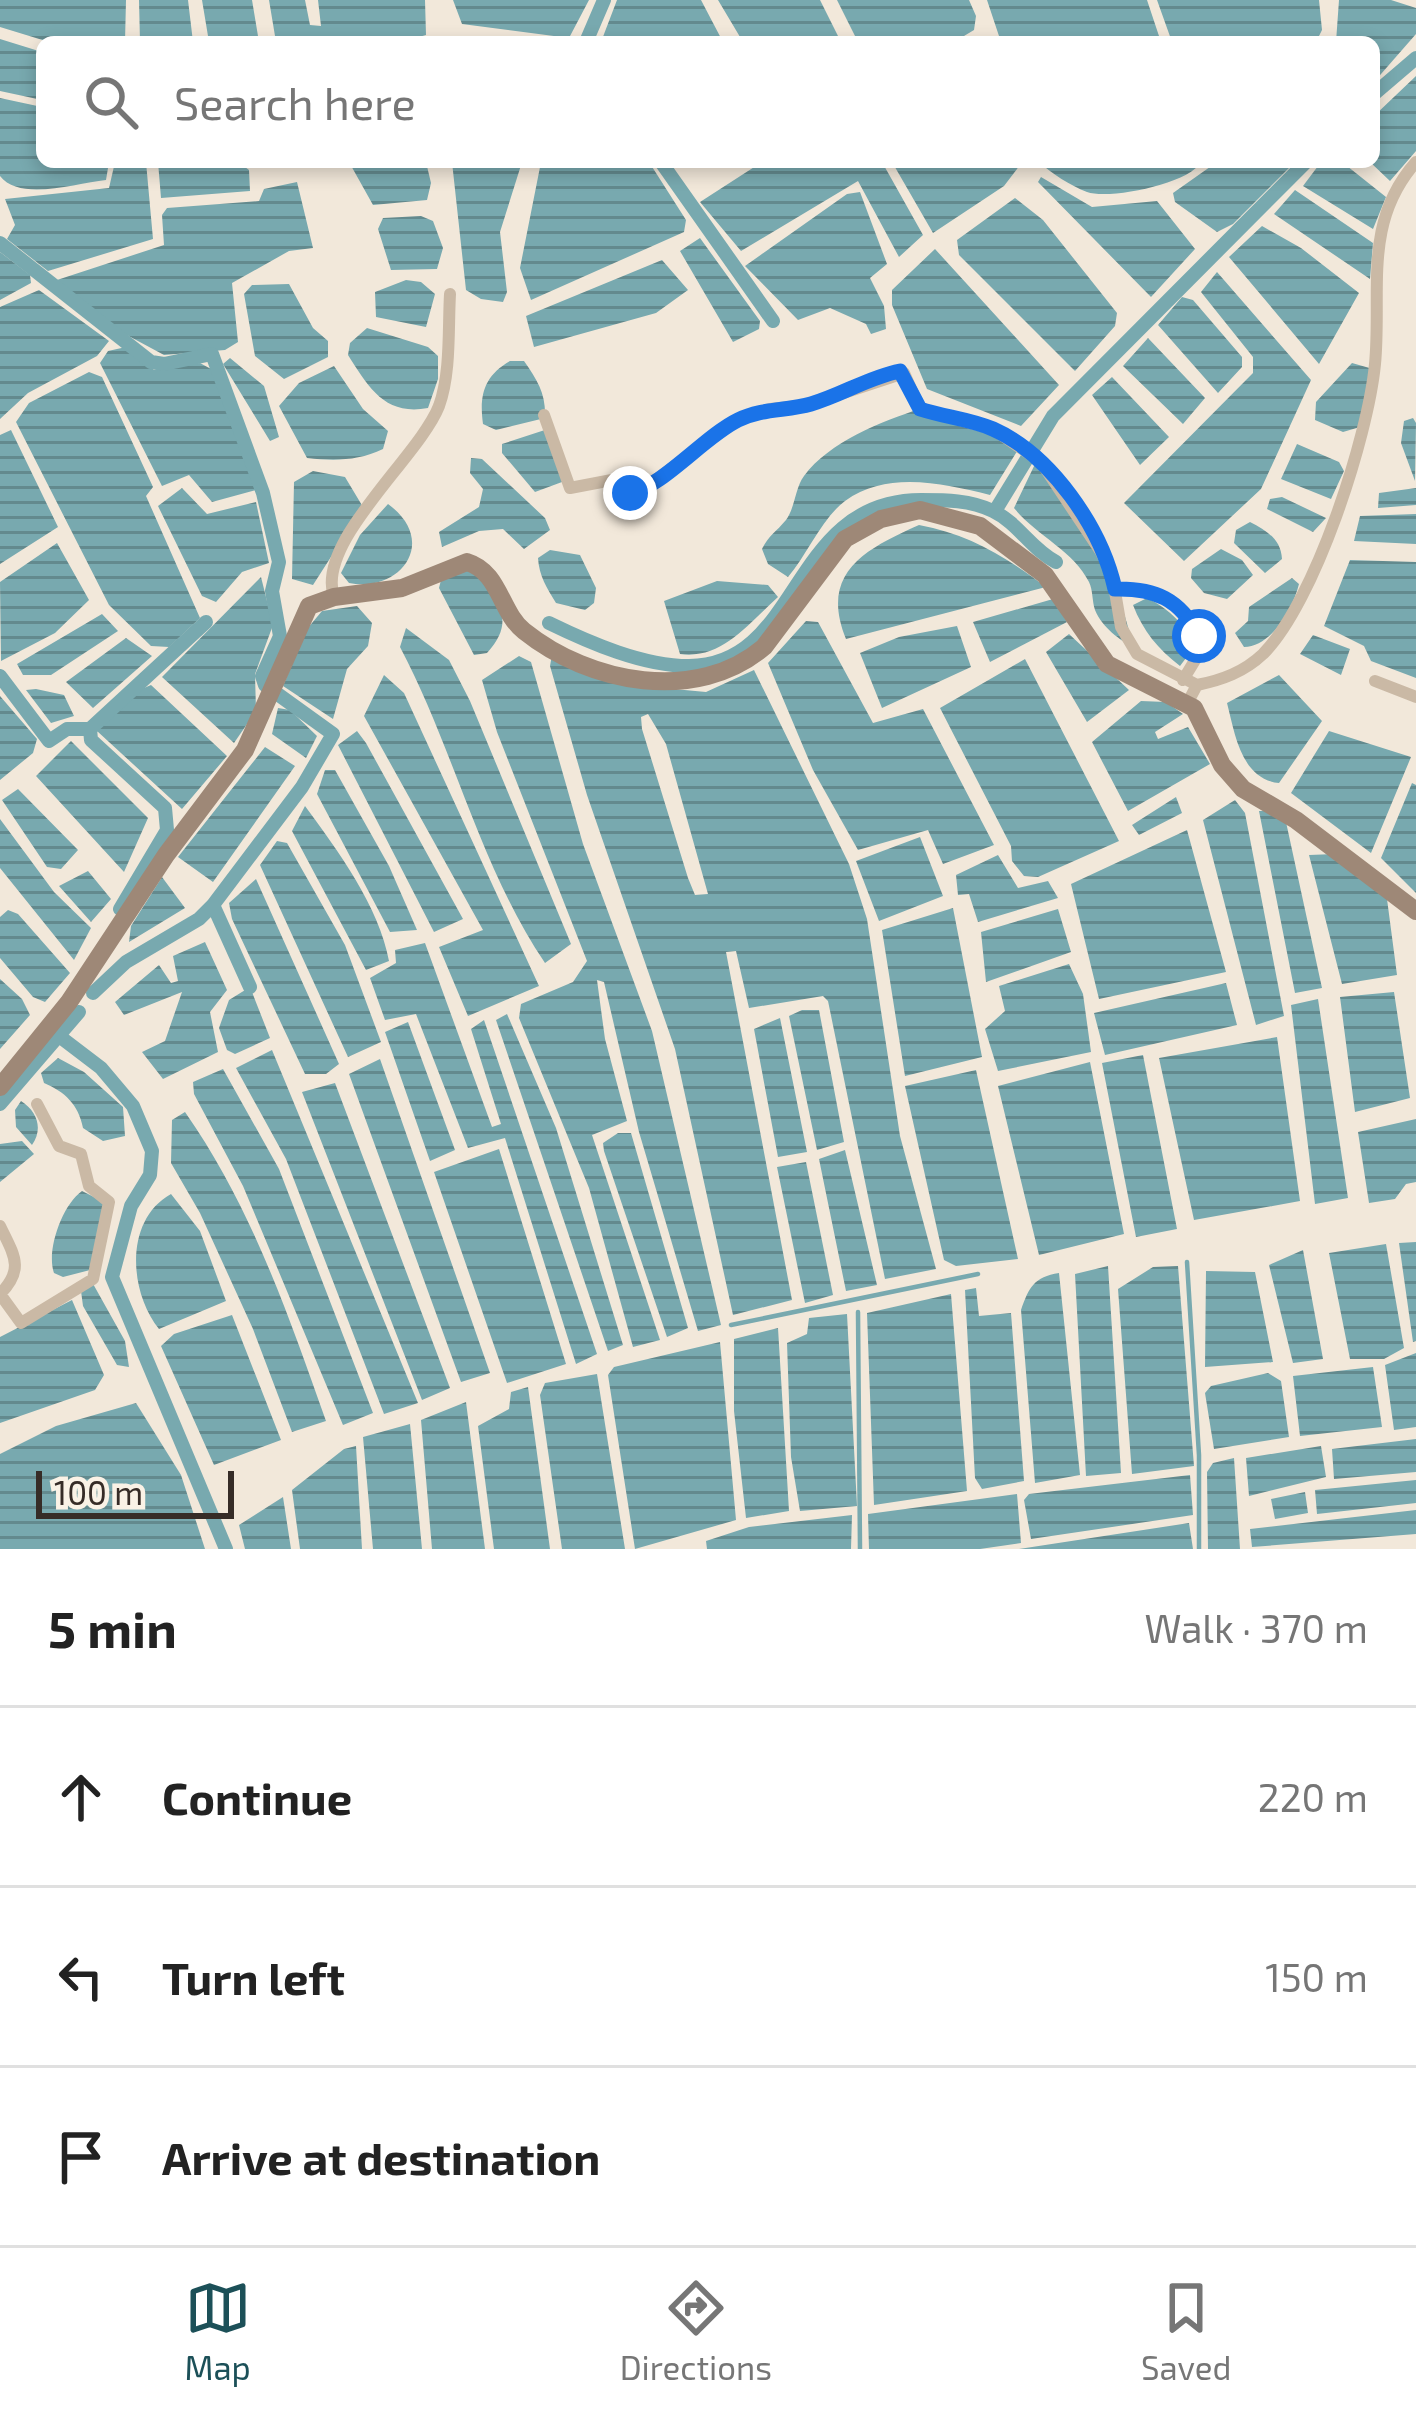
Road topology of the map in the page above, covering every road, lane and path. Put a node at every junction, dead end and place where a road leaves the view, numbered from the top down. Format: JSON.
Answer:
{"nodes":[{"id":1,"x":1416,"y":162,"type":"edge"},
{"id":2,"x":450,"y":294,"type":"dead end"},
{"id":3,"x":544,"y":415,"type":"dead end"},
{"id":4,"x":1115,"y":589,"type":"junction"},
{"id":5,"x":334,"y":597,"type":"junction"},
{"id":6,"x":1183,"y":680,"type":"junction"},
{"id":7,"x":1375,"y":680,"type":"dead end"},
{"id":8,"x":1193,"y":694,"type":"junction"},
{"id":9,"x":1416,"y":697,"type":"edge"},
{"id":10,"x":1416,"y":911,"type":"edge"},
{"id":11,"x":0,"y":1087,"type":"edge"},
{"id":12,"x":37,"y":1104,"type":"dead end"},
{"id":13,"x":0,"y":1226,"type":"edge"}],
"edges":[{"from":1,"to":8,"type":"street"},
{"from":2,"to":5,"type":"street"},
{"from":3,"to":4,"type":"street"},
{"from":4,"to":6,"type":"street"},
{"from":4,"to":6,"type":"street"},
{"from":5,"to":8,"type":"street"},
{"from":5,"to":11,"type":"street"},
{"from":6,"to":8,"type":"street"},
{"from":7,"to":9,"type":"street"},
{"from":8,"to":10,"type":"street"},
{"from":12,"to":13,"type":"street"}]}
